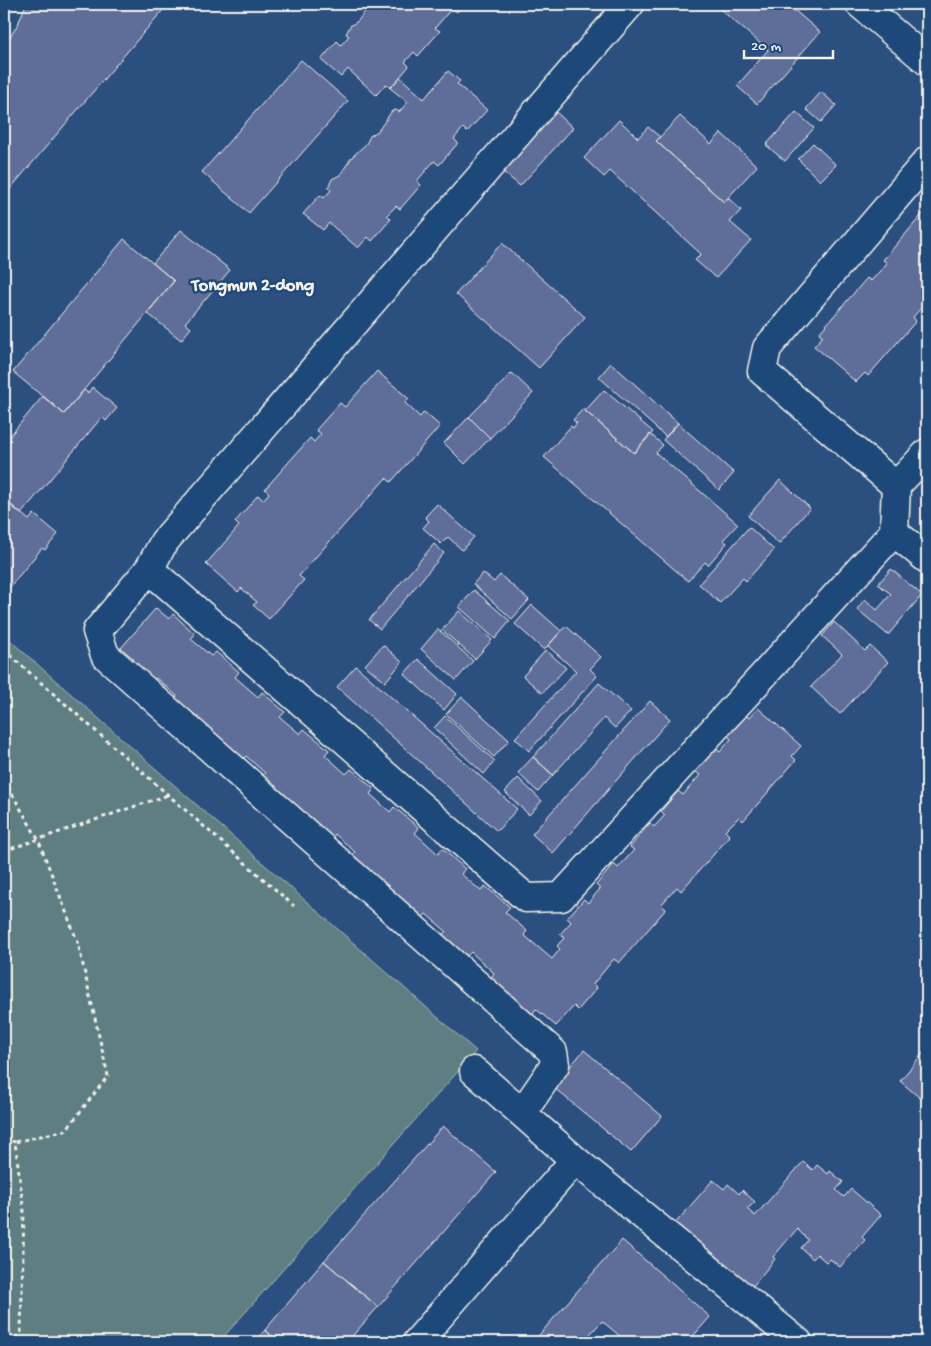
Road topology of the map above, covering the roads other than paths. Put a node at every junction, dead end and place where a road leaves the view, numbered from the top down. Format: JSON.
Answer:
{"nodes":[{"id":1,"x":630,"y":4,"type":"edge"},
{"id":2,"x":860,"y":4,"type":"edge"},
{"id":3,"x":927,"y":61,"type":"edge"},
{"id":4,"x":927,"y":162,"type":"edge"},
{"id":5,"x":927,"y":453,"type":"edge"},
{"id":6,"x":896,"y":486,"type":"junction"},
{"id":7,"x":894,"y":532,"type":"junction"},
{"id":8,"x":927,"y":559,"type":"edge"},
{"id":9,"x":149,"y":569,"type":"junction"},
{"id":10,"x":474,"y":1071,"type":"dead end"},
{"id":11,"x":522,"y":1112,"type":"junction"},
{"id":12,"x":574,"y":1160,"type":"junction"},
{"id":13,"x":417,"y":1342,"type":"edge"},
{"id":14,"x":798,"y":1342,"type":"edge"}],
"edges":[{"from":1,"to":9,"type":"street"},
{"from":2,"to":3,"type":"street"},
{"from":4,"to":6,"type":"street"},
{"from":5,"to":6,"type":"street"},
{"from":6,"to":7,"type":"street"},
{"from":7,"to":8,"type":"street"},
{"from":7,"to":9,"type":"street"},
{"from":9,"to":11,"type":"street"},
{"from":10,"to":11,"type":"street"},
{"from":11,"to":12,"type":"street"},
{"from":12,"to":13,"type":"street"},
{"from":12,"to":14,"type":"street"}]}
